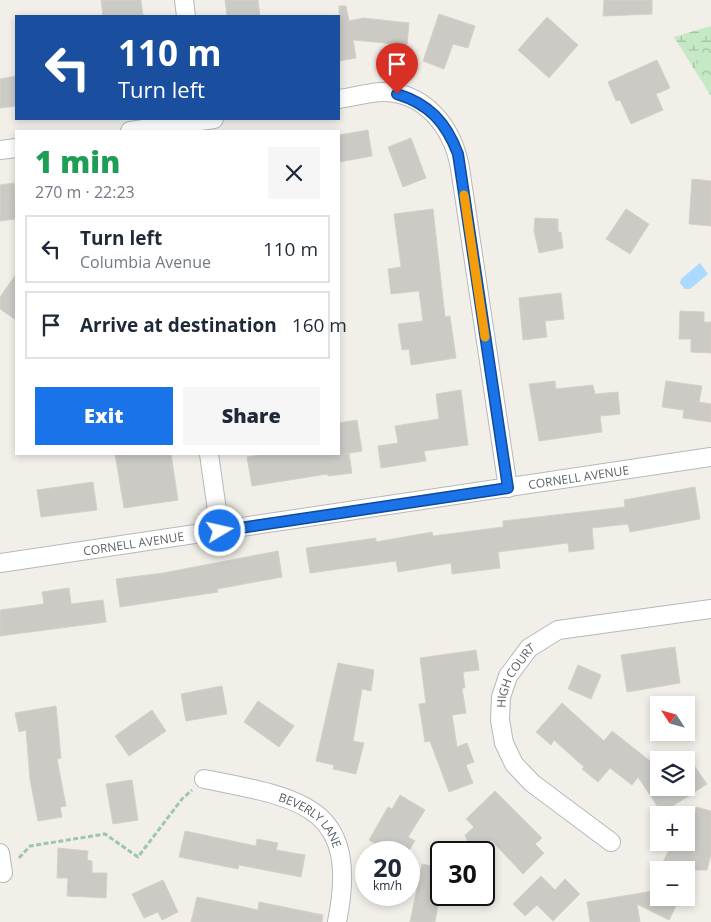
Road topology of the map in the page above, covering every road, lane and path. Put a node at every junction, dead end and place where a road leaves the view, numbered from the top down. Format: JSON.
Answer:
{"nodes":[{"id":1,"x":184,"y":0,"type":"edge"},
{"id":2,"x":186,"y":15,"type":"edge"},
{"id":3,"x":340,"y":99,"type":"edge"},
{"id":4,"x":205,"y":122,"type":"edge"},
{"id":5,"x":138,"y":130,"type":"edge"},
{"id":6,"x":15,"y":148,"type":"edge"},
{"id":7,"x":0,"y":150,"type":"edge"},
{"id":8,"x":209,"y":455,"type":"edge"},
{"id":9,"x":711,"y":457,"type":"edge"},
{"id":10,"x":508,"y":488,"type":"junction"},
{"id":11,"x":220,"y":531,"type":"junction"},
{"id":12,"x":0,"y":563,"type":"edge"},
{"id":13,"x":711,"y":609,"type":"edge"},
{"id":14,"x":204,"y":779,"type":"joint"},
{"id":15,"x":611,"y":842,"type":"dead end"},
{"id":16,"x":0,"y":853,"type":"edge"},
{"id":17,"x":3,"y":873,"type":"joint"},
{"id":18,"x":337,"y":922,"type":"edge"}],
"edges":[{"from":1,"to":2,"type":"street"},
{"from":3,"to":10,"type":"street"},
{"from":4,"to":5,"type":"street"},
{"from":6,"to":7,"type":"street"},
{"from":8,"to":11,"type":"street"},
{"from":9,"to":10,"type":"street","name":"CORNELL AVENUE"},
{"from":10,"to":11,"type":"street","name":"CORNELL AVENUE"},
{"from":11,"to":12,"type":"street","name":"CORNELL AVENUE"},
{"from":13,"to":15,"type":"street","name":"HIGH COURT"},
{"from":14,"to":17,"type":"path"},
{"from":14,"to":18,"type":"street","name":"BEVERLY LANE"},
{"from":16,"to":17,"type":"street"}]}
